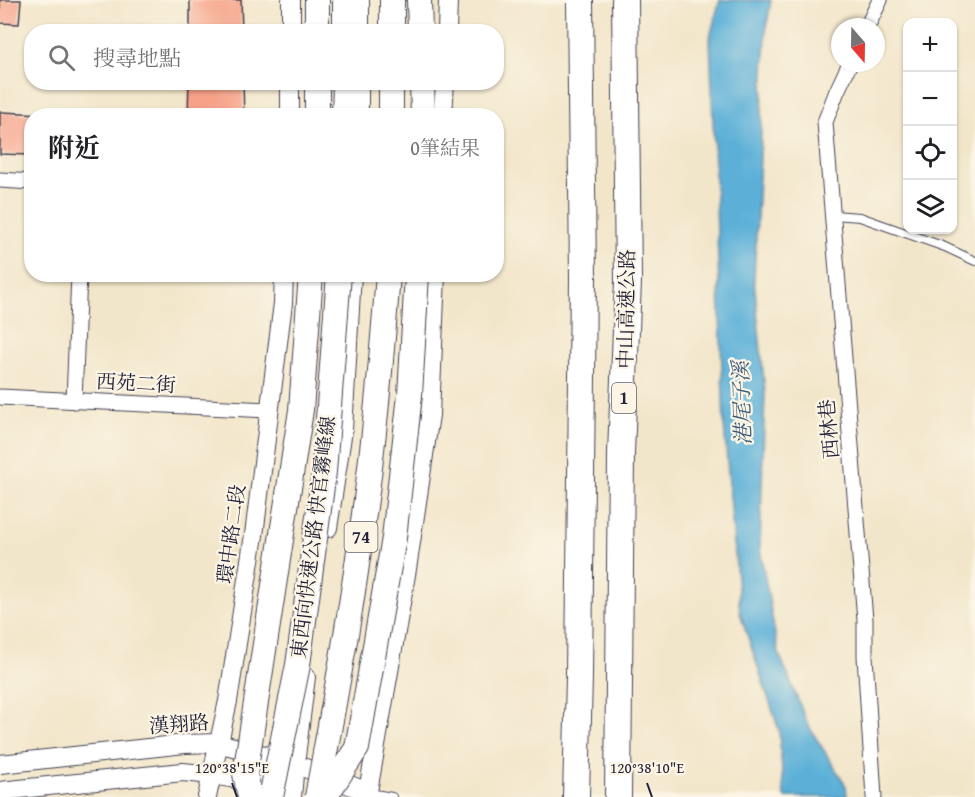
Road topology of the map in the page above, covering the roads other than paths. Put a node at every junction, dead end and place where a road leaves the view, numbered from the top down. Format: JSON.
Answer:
{"nodes":[{"id":1,"x":291,"y":0,"type":"edge"},
{"id":2,"x":317,"y":0,"type":"edge"},
{"id":3,"x":344,"y":0,"type":"edge"},
{"id":4,"x":360,"y":0,"type":"edge"},
{"id":5,"x":392,"y":0,"type":"edge"},
{"id":6,"x":419,"y":0,"type":"edge"},
{"id":7,"x":448,"y":0,"type":"edge"},
{"id":8,"x":580,"y":0,"type":"edge"},
{"id":9,"x":625,"y":0,"type":"edge"},
{"id":10,"x":880,"y":0,"type":"edge"},
{"id":11,"x":871,"y":18,"type":"edge"},
{"id":12,"x":291,"y":24,"type":"edge"},
{"id":13,"x":317,"y":24,"type":"edge"},
{"id":14,"x":344,"y":24,"type":"edge"},
{"id":15,"x":360,"y":24,"type":"edge"},
{"id":16,"x":392,"y":24,"type":"edge"},
{"id":17,"x":420,"y":24,"type":"edge"},
{"id":18,"x":447,"y":24,"type":"edge"},
{"id":19,"x":846,"y":72,"type":"edge"},
{"id":20,"x":290,"y":90,"type":"edge"},
{"id":21,"x":317,"y":90,"type":"edge"},
{"id":22,"x":344,"y":90,"type":"edge"},
{"id":23,"x":359,"y":90,"type":"edge"},
{"id":24,"x":392,"y":90,"type":"edge"},
{"id":25,"x":422,"y":90,"type":"edge"},
{"id":26,"x":445,"y":90,"type":"edge"},
{"id":27,"x":290,"y":108,"type":"edge"},
{"id":28,"x":317,"y":108,"type":"edge"},
{"id":29,"x":344,"y":108,"type":"edge"},
{"id":30,"x":359,"y":108,"type":"edge"},
{"id":31,"x":391,"y":108,"type":"edge"},
{"id":32,"x":423,"y":108,"type":"edge"},
{"id":33,"x":443,"y":108,"type":"edge"},
{"id":34,"x":0,"y":180,"type":"edge"},
{"id":35,"x":24,"y":182,"type":"edge"},
{"id":36,"x":833,"y":215,"type":"junction"},
{"id":37,"x":975,"y":261,"type":"edge"},
{"id":38,"x":80,"y":282,"type":"edge"},
{"id":39,"x":284,"y":282,"type":"edge"},
{"id":40,"x":309,"y":282,"type":"edge"},
{"id":41,"x":339,"y":282,"type":"edge"},
{"id":42,"x":340,"y":282,"type":"edge"},
{"id":43,"x":352,"y":282,"type":"edge"},
{"id":44,"x":387,"y":282,"type":"edge"},
{"id":45,"x":417,"y":282,"type":"edge"},
{"id":46,"x":436,"y":282,"type":"edge"},
{"id":47,"x":0,"y":397,"type":"edge"},
{"id":48,"x":74,"y":401,"type":"junction"},
{"id":49,"x":270,"y":410,"type":"junction"},
{"id":50,"x":218,"y":743,"type":"junction"},
{"id":51,"x":289,"y":762,"type":"junction"},
{"id":52,"x":0,"y":764,"type":"edge"},
{"id":53,"x":212,"y":775,"type":"junction"},
{"id":54,"x":0,"y":791,"type":"edge"},
{"id":55,"x":22,"y":793,"type":"edge"},
{"id":56,"x":282,"y":793,"type":"edge"},
{"id":57,"x":367,"y":795,"type":"edge"},
{"id":58,"x":207,"y":797,"type":"edge"},
{"id":59,"x":250,"y":797,"type":"edge"},
{"id":60,"x":316,"y":797,"type":"edge"},
{"id":61,"x":326,"y":797,"type":"edge"},
{"id":62,"x":333,"y":797,"type":"edge"},
{"id":63,"x":346,"y":797,"type":"edge"},
{"id":64,"x":392,"y":797,"type":"edge"},
{"id":65,"x":576,"y":797,"type":"edge"},
{"id":66,"x":618,"y":797,"type":"edge"},
{"id":67,"x":874,"y":797,"type":"edge"}],
"edges":[{"from":1,"to":12,"type":"street"},
{"from":2,"to":13,"type":"highway"},
{"from":3,"to":14,"type":"highway"},
{"from":4,"to":15,"type":"street"},
{"from":5,"to":16,"type":"highway"},
{"from":6,"to":17,"type":"highway"},
{"from":7,"to":18,"type":"street"},
{"from":8,"to":65,"type":"highway"},
{"from":9,"to":66,"type":"highway","name":"中山高速公路","number":"1"},
{"from":10,"to":11,"type":"street"},
{"from":19,"to":36,"type":"street","name":"西林巷"},
{"from":20,"to":27,"type":"street"},
{"from":21,"to":28,"type":"highway"},
{"from":22,"to":29,"type":"highway"},
{"from":23,"to":30,"type":"street"},
{"from":24,"to":31,"type":"highway"},
{"from":25,"to":32,"type":"highway"},
{"from":26,"to":33,"type":"street"},
{"from":34,"to":35,"type":"street"},
{"from":36,"to":37,"type":"lane"},
{"from":36,"to":67,"type":"street","name":"西林巷"},
{"from":38,"to":48,"type":"street"},
{"from":39,"to":49,"type":"street","name":"環中路二段"},
{"from":40,"to":59,"type":"highway","bridge":true},
{"from":41,"to":56,"type":"highway","name":"東西向快速公路 快官霧峰線","number":"74","bridge":true},
{"from":42,"to":51,"type":"street"},
{"from":43,"to":51,"type":"street"},
{"from":44,"to":60,"type":"highway","number":"74","bridge":true},
{"from":45,"to":61,"type":"highway","bridge":true},
{"from":46,"to":57,"type":"street"},
{"from":47,"to":48,"type":"street","name":"西苑二街"},
{"from":48,"to":49,"type":"street","name":"西苑二街"},
{"from":49,"to":50,"type":"street","name":"環中路二段"},
{"from":50,"to":51,"type":"street","name":"漢翔路"},
{"from":50,"to":52,"type":"street","name":"漢翔路"},
{"from":50,"to":53,"type":"street","name":"環中路二段"},
{"from":51,"to":56,"type":"street"},
{"from":51,"to":57,"type":"street","name":"漢翔路"},
{"from":53,"to":55,"type":"street"},
{"from":53,"to":56,"type":"street"},
{"from":53,"to":58,"type":"street","name":"環中路二段"},
{"from":54,"to":55,"type":"street"},
{"from":56,"to":62,"type":"street"},
{"from":57,"to":63,"type":"street"},
{"from":57,"to":64,"type":"lane"}]}
